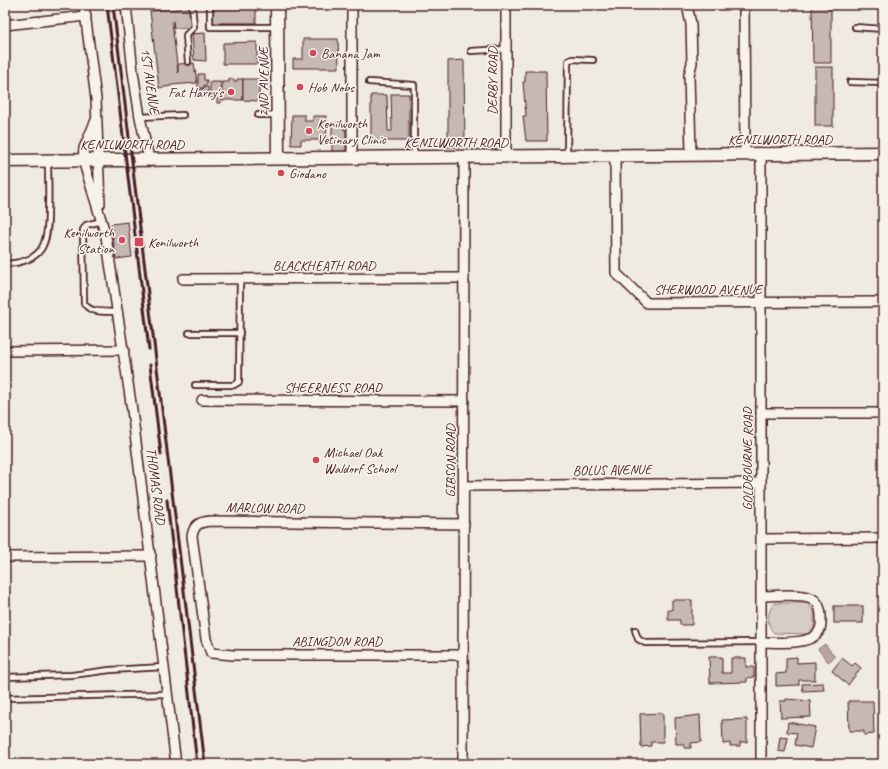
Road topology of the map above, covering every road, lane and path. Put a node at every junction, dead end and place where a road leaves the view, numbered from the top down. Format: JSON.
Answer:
{"nodes":[{"id":1,"x":84,"y":5,"type":"edge"},
{"id":2,"x":126,"y":5,"type":"edge"},
{"id":3,"x":192,"y":5,"type":"edge"},
{"id":4,"x":210,"y":5,"type":"edge"},
{"id":5,"x":277,"y":5,"type":"edge"},
{"id":6,"x":352,"y":5,"type":"edge"},
{"id":7,"x":506,"y":5,"type":"edge"},
{"id":8,"x":688,"y":5,"type":"edge"},
{"id":9,"x":744,"y":5,"type":"edge"},
{"id":10,"x":86,"y":16,"type":"junction"},
{"id":11,"x":5,"y":25,"type":"edge"},
{"id":12,"x":277,"y":27,"type":"junction"},
{"id":13,"x":855,"y":27,"type":"dead end"},
{"id":14,"x":883,"y":29,"type":"edge"},
{"id":15,"x":471,"y":50,"type":"dead end"},
{"id":16,"x":506,"y":50,"type":"junction"},
{"id":17,"x":593,"y":60,"type":"dead end"},
{"id":18,"x":188,"y":62,"type":"dead end"},
{"id":19,"x":369,"y":82,"type":"dead end"},
{"id":20,"x":850,"y":82,"type":"dead end"},
{"id":21,"x":883,"y":83,"type":"edge"},
{"id":22,"x":183,"y":115,"type":"dead end"},
{"id":23,"x":258,"y":115,"type":"dead end"},
{"id":24,"x":278,"y":115,"type":"junction"},
{"id":25,"x":140,"y":117,"type":"junction"},
{"id":26,"x":96,"y":120,"type":"junction"},
{"id":27,"x":883,"y":153,"type":"edge"},
{"id":28,"x":691,"y":154,"type":"junction"},
{"id":29,"x":745,"y":154,"type":"junction"},
{"id":30,"x":761,"y":154,"type":"junction"},
{"id":31,"x":567,"y":155,"type":"junction"},
{"id":32,"x":615,"y":155,"type":"junction"},
{"id":33,"x":414,"y":157,"type":"junction"},
{"id":34,"x":506,"y":157,"type":"junction"},
{"id":35,"x":278,"y":158,"type":"junction"},
{"id":36,"x":352,"y":158,"type":"junction"},
{"id":37,"x":464,"y":158,"type":"junction"},
{"id":38,"x":149,"y":159,"type":"junction"},
{"id":39,"x":48,"y":160,"type":"junction"},
{"id":40,"x":83,"y":160,"type":"junction"},
{"id":41,"x":97,"y":160,"type":"junction"},
{"id":42,"x":5,"y":161,"type":"edge"},
{"id":43,"x":101,"y":217,"type":"junction"},
{"id":44,"x":5,"y":264,"type":"edge"},
{"id":45,"x":464,"y":278,"type":"junction"},
{"id":46,"x":183,"y":279,"type":"dead end"},
{"id":47,"x":240,"y":279,"type":"junction"},
{"id":48,"x":883,"y":302,"type":"edge"},
{"id":49,"x":761,"y":303,"type":"junction"},
{"id":50,"x":118,"y":312,"type":"junction"},
{"id":51,"x":189,"y":333,"type":"dead end"},
{"id":52,"x":240,"y":333,"type":"junction"},
{"id":53,"x":124,"y":350,"type":"junction"},
{"id":54,"x":5,"y":352,"type":"edge"},
{"id":55,"x":195,"y":385,"type":"dead end"},
{"id":56,"x":202,"y":400,"type":"dead end"},
{"id":57,"x":464,"y":401,"type":"junction"},
{"id":58,"x":762,"y":413,"type":"junction"},
{"id":59,"x":883,"y":413,"type":"edge"},
{"id":60,"x":761,"y":483,"type":"junction"},
{"id":61,"x":464,"y":486,"type":"junction"},
{"id":62,"x":464,"y":524,"type":"junction"},
{"id":63,"x":883,"y":538,"type":"edge"},
{"id":64,"x":762,"y":539,"type":"junction"},
{"id":65,"x":151,"y":556,"type":"junction"},
{"id":66,"x":5,"y":557,"type":"edge"},
{"id":67,"x":762,"y":596,"type":"junction"},
{"id":68,"x":635,"y":630,"type":"dead end"},
{"id":69,"x":761,"y":642,"type":"junction"},
{"id":70,"x":211,"y":652,"type":"joint"},
{"id":71,"x":463,"y":655,"type":"junction"},
{"id":72,"x":164,"y":667,"type":"junction"},
{"id":73,"x":5,"y":677,"type":"edge"},
{"id":74,"x":167,"y":694,"type":"junction"},
{"id":75,"x":5,"y":698,"type":"edge"},
{"id":76,"x":176,"y":764,"type":"edge"},
{"id":77,"x":463,"y":764,"type":"edge"},
{"id":78,"x":761,"y":764,"type":"edge"}],
"edges":[{"from":1,"to":10,"type":"street","name":"THOMAS ROAD"},
{"from":2,"to":25,"type":"street","name":"1ST AVENUE"},
{"from":3,"to":18,"type":"lane"},
{"from":4,"to":12,"type":"lane"},
{"from":5,"to":12,"type":"street","name":"2ND AVENUE"},
{"from":6,"to":36,"type":"street"},
{"from":7,"to":16,"type":"street","name":"DERBY ROAD"},
{"from":8,"to":28,"type":"street"},
{"from":9,"to":29,"type":"street"},
{"from":10,"to":11,"type":"street"},
{"from":10,"to":26,"type":"street","name":"THOMAS ROAD"},
{"from":12,"to":24,"type":"street","name":"2ND AVENUE"},
{"from":13,"to":14,"type":"lane"},
{"from":15,"to":16,"type":"lane"},
{"from":16,"to":34,"type":"street","name":"DERBY ROAD"},
{"from":17,"to":31,"type":"lane"},
{"from":19,"to":33,"type":"lane"},
{"from":20,"to":21,"type":"lane"},
{"from":22,"to":25,"type":"lane"},
{"from":23,"to":24,"type":"lane"},
{"from":24,"to":35,"type":"street","name":"2ND AVENUE"},
{"from":25,"to":38,"type":"street","name":"1ST AVENUE"},
{"from":26,"to":40,"type":"street"},
{"from":26,"to":41,"type":"street","name":"THOMAS ROAD"},
{"from":27,"to":30,"type":"street","name":"KENILWORTH ROAD"},
{"from":28,"to":29,"type":"street","name":"KENILWORTH ROAD"},
{"from":28,"to":32,"type":"street","name":"KENILWORTH ROAD"},
{"from":29,"to":30,"type":"street","name":"KENILWORTH ROAD"},
{"from":30,"to":49,"type":"street","name":"GOLDBOURNE ROAD"},
{"from":31,"to":32,"type":"street","name":"KENILWORTH ROAD"},
{"from":31,"to":34,"type":"street","name":"KENILWORTH ROAD"},
{"from":32,"to":49,"type":"street","name":"SHERWOOD AVENUE"},
{"from":33,"to":36,"type":"street","name":"KENILWORTH ROAD"},
{"from":33,"to":37,"type":"street","name":"KENILWORTH ROAD"},
{"from":34,"to":37,"type":"street","name":"KENILWORTH ROAD"},
{"from":35,"to":36,"type":"street","name":"KENILWORTH ROAD"},
{"from":35,"to":38,"type":"street","name":"KENILWORTH ROAD"},
{"from":37,"to":45,"type":"street","name":"GIBSON ROAD"},
{"from":38,"to":41,"type":"street","name":"KENILWORTH ROAD"},
{"from":39,"to":40,"type":"street","name":"KENILWORTH ROAD"},
{"from":39,"to":42,"type":"street","name":"KENILWORTH ROAD"},
{"from":39,"to":44,"type":"lane"},
{"from":40,"to":41,"type":"street","name":"KENILWORTH ROAD"},
{"from":40,"to":43,"type":"street","name":"THOMAS ROAD"},
{"from":41,"to":43,"type":"street","name":"THOMAS ROAD"},
{"from":43,"to":50,"type":"street","name":"THOMAS ROAD"},
{"from":43,"to":50,"type":"lane"},
{"from":45,"to":47,"type":"street","name":"BLACKHEATH ROAD"},
{"from":45,"to":57,"type":"street","name":"GIBSON ROAD"},
{"from":46,"to":47,"type":"street","name":"BLACKHEATH ROAD"},
{"from":47,"to":52,"type":"lane"},
{"from":48,"to":49,"type":"street","name":"SHERWOOD AVENUE"},
{"from":49,"to":58,"type":"street","name":"GOLDBOURNE ROAD"},
{"from":50,"to":53,"type":"street","name":"THOMAS ROAD"},
{"from":51,"to":52,"type":"lane"},
{"from":52,"to":55,"type":"lane"},
{"from":53,"to":54,"type":"street"},
{"from":53,"to":65,"type":"street","name":"THOMAS ROAD"},
{"from":56,"to":57,"type":"street","name":"SHEERNESS ROAD"},
{"from":57,"to":61,"type":"street","name":"GIBSON ROAD"},
{"from":58,"to":59,"type":"street"},
{"from":58,"to":60,"type":"street","name":"GOLDBOURNE ROAD"},
{"from":60,"to":61,"type":"street","name":"BOLUS AVENUE"},
{"from":60,"to":64,"type":"street","name":"GOLDBOURNE ROAD"},
{"from":61,"to":62,"type":"street","name":"GIBSON ROAD"},
{"from":62,"to":70,"type":"street","name":"MARLOW ROAD"},
{"from":62,"to":71,"type":"street","name":"GIBSON ROAD"},
{"from":63,"to":64,"type":"street"},
{"from":64,"to":67,"type":"street","name":"GOLDBOURNE ROAD"},
{"from":65,"to":66,"type":"street"},
{"from":65,"to":72,"type":"street","name":"THOMAS ROAD"},
{"from":67,"to":69,"type":"street","name":"GOLDBOURNE ROAD"},
{"from":67,"to":69,"type":"street"},
{"from":68,"to":69,"type":"lane"},
{"from":69,"to":78,"type":"street","name":"GOLDBOURNE ROAD"},
{"from":70,"to":71,"type":"street","name":"ABINGDON ROAD"},
{"from":71,"to":77,"type":"street","name":"GIBSON ROAD"},
{"from":72,"to":73,"type":"lane"},
{"from":72,"to":74,"type":"street","name":"THOMAS ROAD"},
{"from":74,"to":75,"type":"lane"},
{"from":74,"to":76,"type":"street","name":"THOMAS ROAD"}]}
